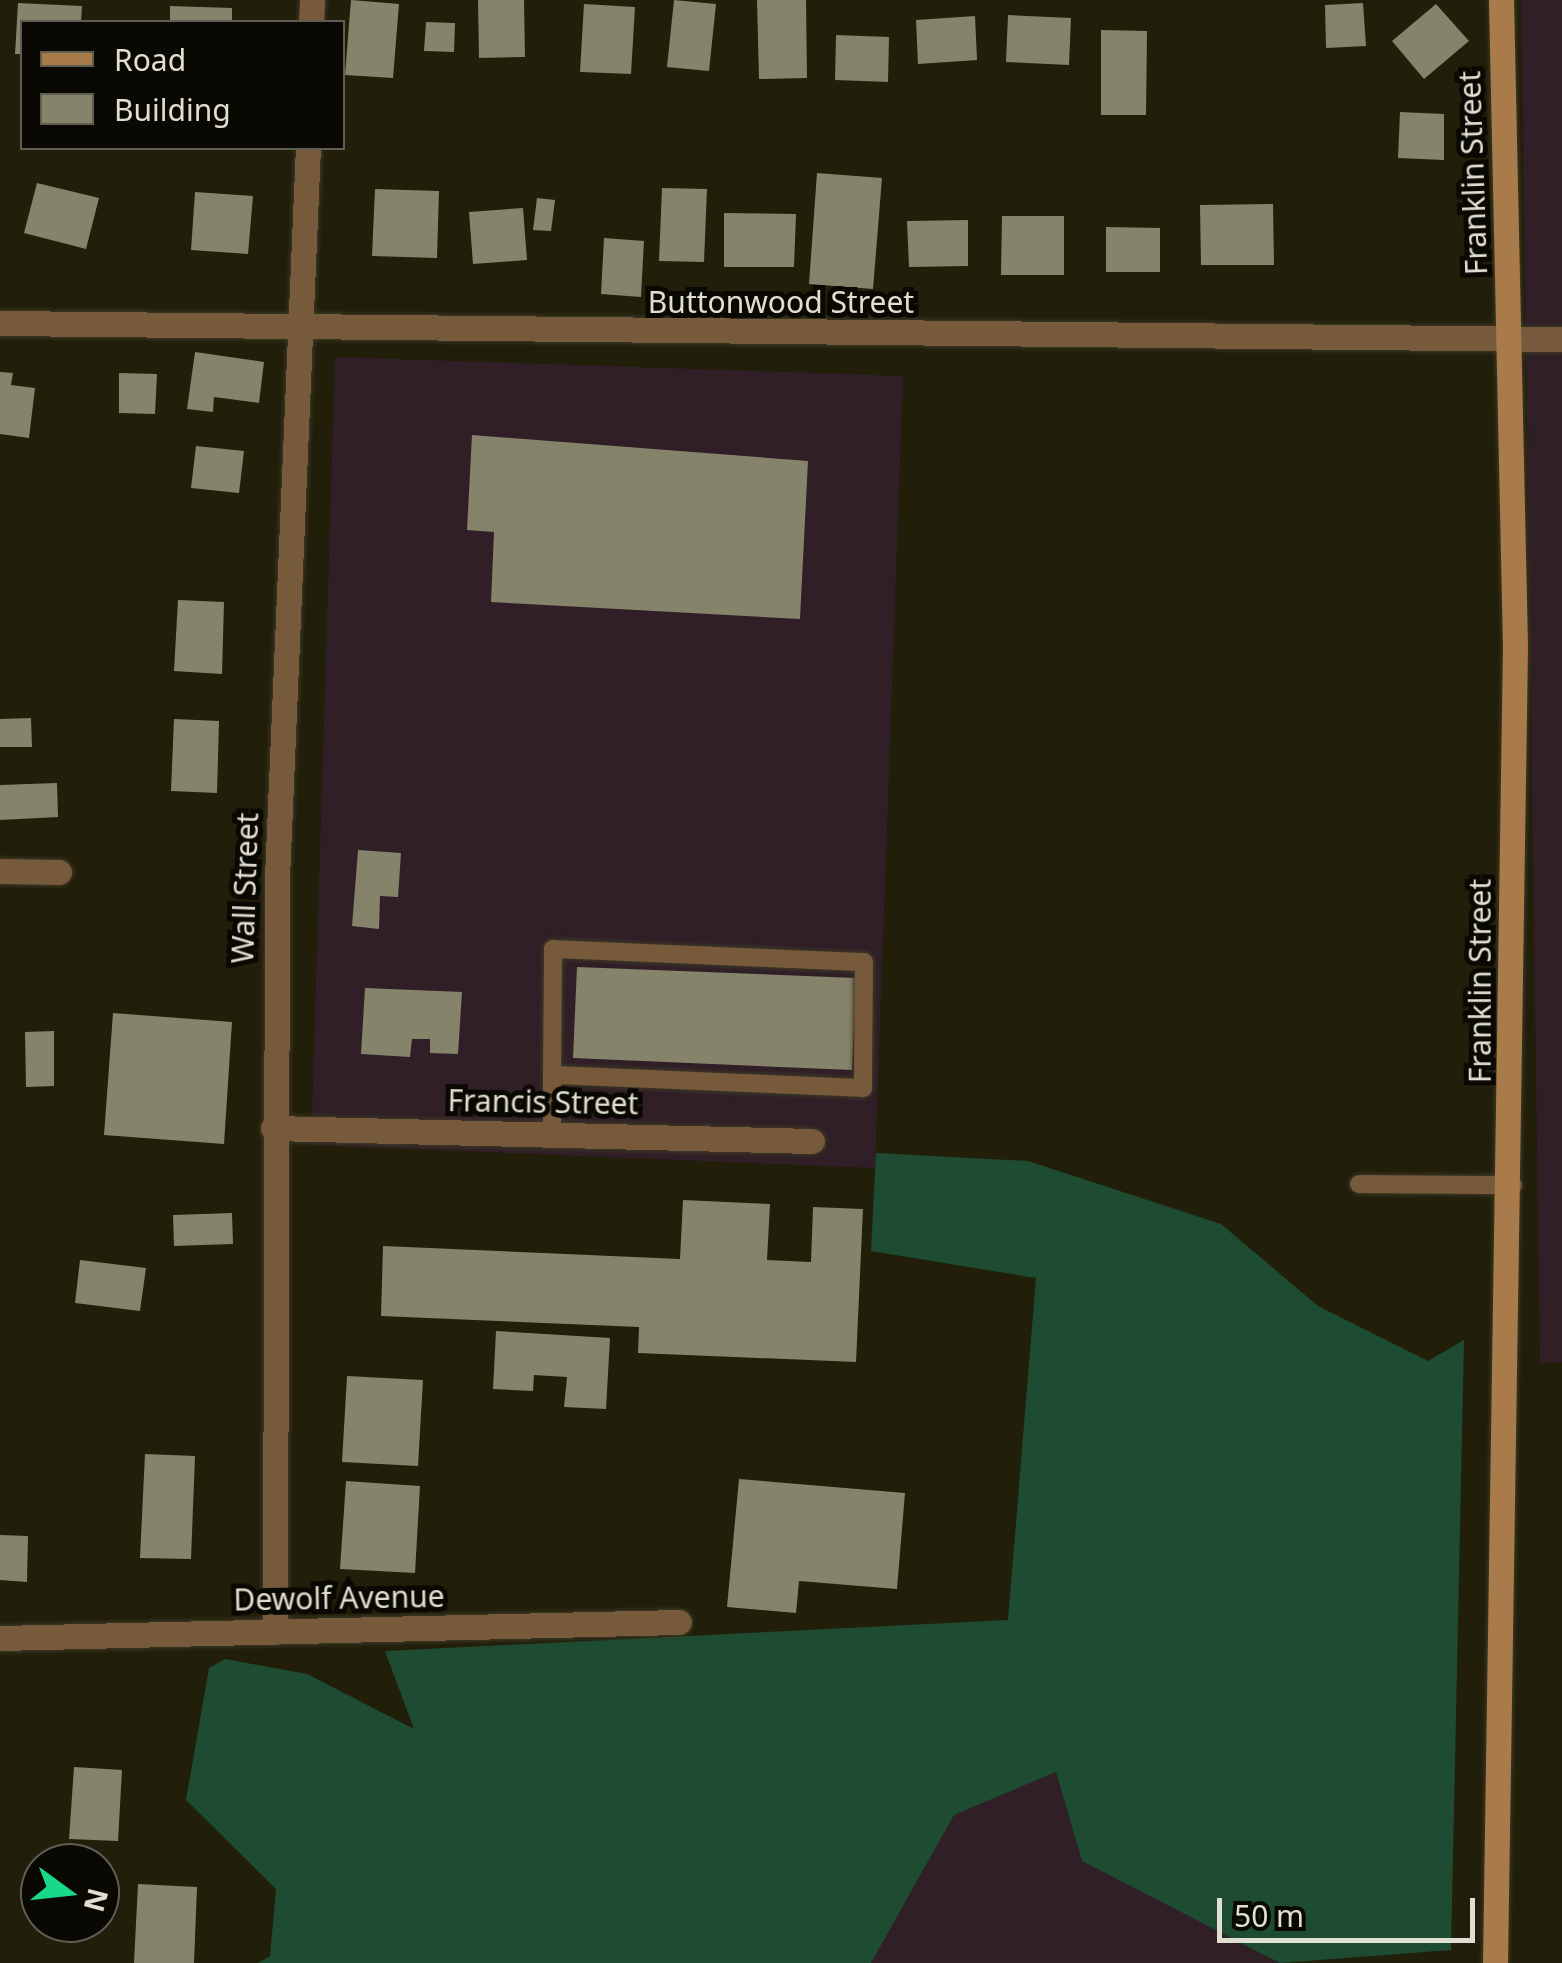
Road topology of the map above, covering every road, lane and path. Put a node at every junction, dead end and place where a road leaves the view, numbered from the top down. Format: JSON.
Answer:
{"nodes":[{"id":1,"x":1501,"y":0,"type":"edge"},
{"id":2,"x":308,"y":150,"type":"edge"},
{"id":3,"x":0,"y":323,"type":"edge"},
{"id":4,"x":302,"y":332,"type":"junction"},
{"id":5,"x":1511,"y":340,"type":"junction"},
{"id":6,"x":1562,"y":340,"type":"edge"},
{"id":7,"x":0,"y":871,"type":"edge"},
{"id":8,"x":59,"y":872,"type":"dead end"},
{"id":9,"x":552,"y":1075,"type":"junction"},
{"id":10,"x":273,"y":1128,"type":"junction"},
{"id":11,"x":552,"y":1135,"type":"junction"},
{"id":12,"x":812,"y":1141,"type":"dead end"},
{"id":13,"x":1359,"y":1184,"type":"dead end"},
{"id":14,"x":1513,"y":1185,"type":"junction"},
{"id":15,"x":679,"y":1622,"type":"dead end"},
{"id":16,"x":275,"y":1632,"type":"junction"},
{"id":17,"x":0,"y":1638,"type":"edge"},
{"id":18,"x":1495,"y":1963,"type":"edge"}],
"edges":[{"from":1,"to":5,"type":"street","name":"Franklin Street"},
{"from":2,"to":4,"type":"street","name":"Wall Street"},
{"from":3,"to":4,"type":"street","name":"Buttonwood Street"},
{"from":4,"to":5,"type":"street","name":"Buttonwood Street"},
{"from":4,"to":10,"type":"street","name":"Wall Street"},
{"from":5,"to":6,"type":"street","name":"Buttonwood Street"},
{"from":5,"to":14,"type":"street","name":"Franklin Street"},
{"from":7,"to":8,"type":"street"},
{"from":9,"to":9,"type":"lane"},
{"from":9,"to":11,"type":"lane"},
{"from":10,"to":11,"type":"street","name":"Francis Street"},
{"from":10,"to":16,"type":"street","name":"Wall Street"},
{"from":11,"to":12,"type":"street","name":"Francis Street"},
{"from":13,"to":14,"type":"lane"},
{"from":14,"to":18,"type":"street","name":"Franklin Street"},
{"from":15,"to":16,"type":"street","name":"Dewolf Avenue"},
{"from":16,"to":17,"type":"street","name":"Dewolf Avenue"}]}
